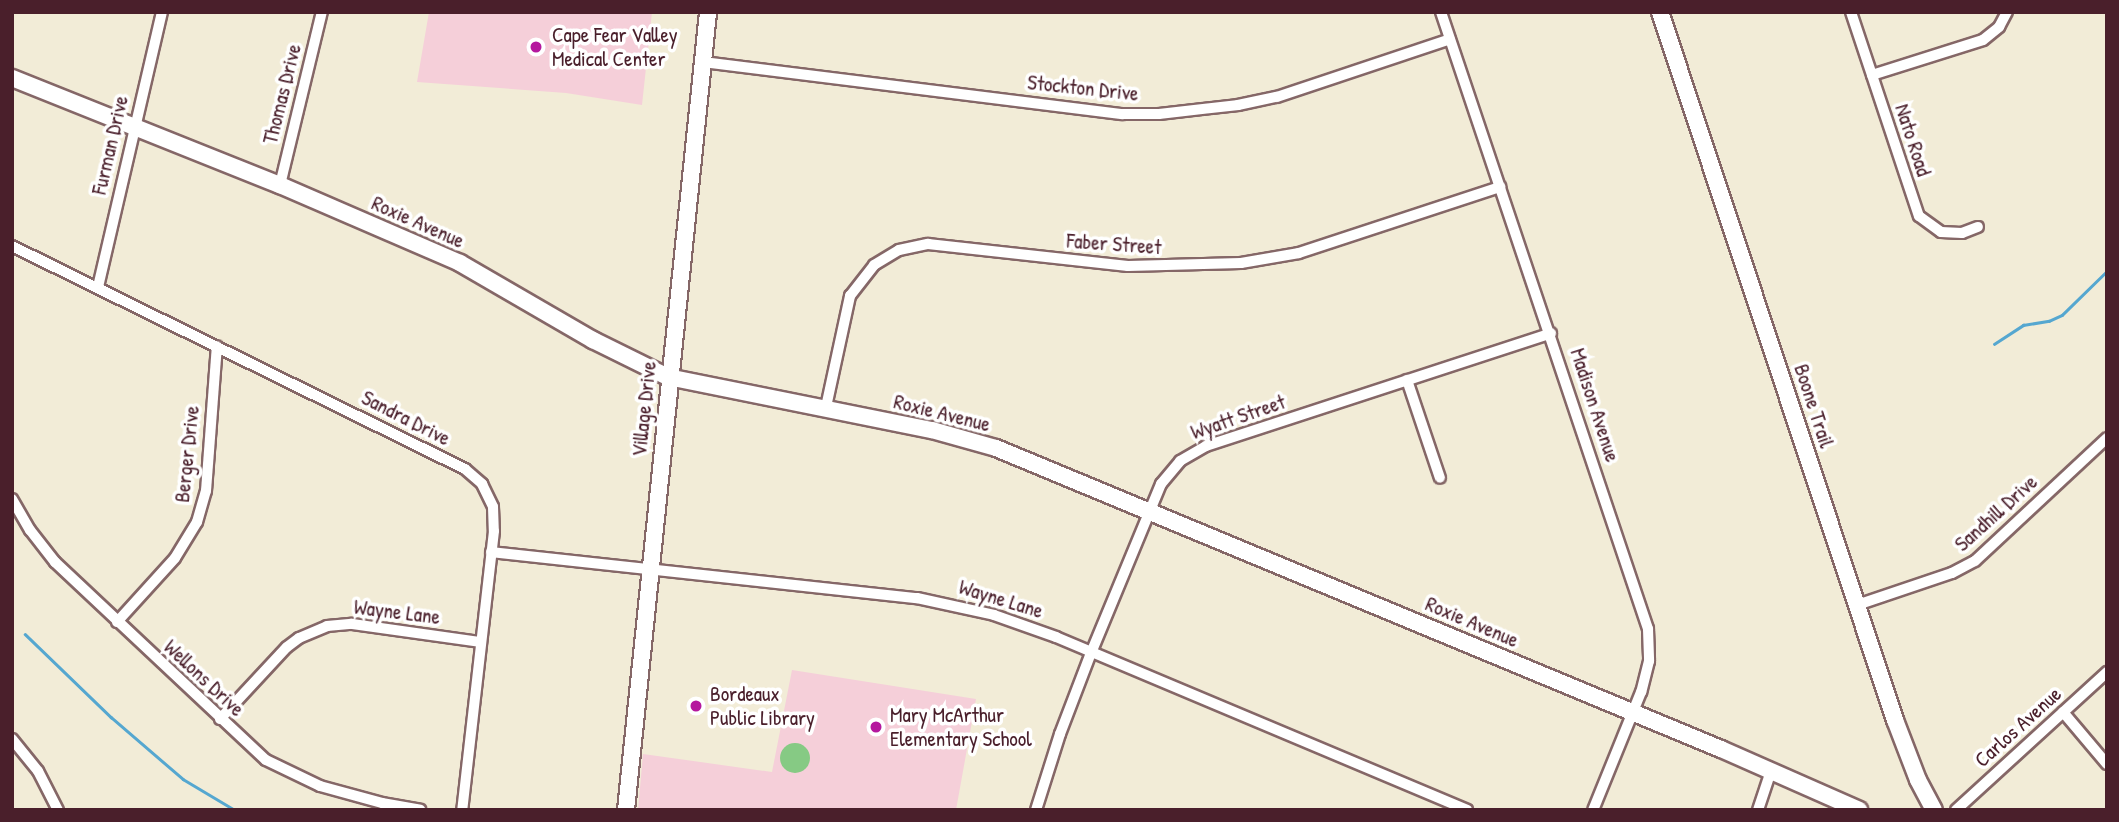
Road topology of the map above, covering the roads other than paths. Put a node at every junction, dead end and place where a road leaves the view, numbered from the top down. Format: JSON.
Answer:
{"nodes":[{"id":1,"x":162,"y":12,"type":"edge"},
{"id":2,"x":322,"y":12,"type":"edge"},
{"id":3,"x":708,"y":12,"type":"edge"},
{"id":4,"x":1441,"y":12,"type":"edge"},
{"id":5,"x":1660,"y":12,"type":"edge"},
{"id":6,"x":1851,"y":12,"type":"edge"},
{"id":7,"x":2007,"y":12,"type":"edge"},
{"id":8,"x":1450,"y":39,"type":"junction"},
{"id":9,"x":703,"y":62,"type":"junction"},
{"id":10,"x":1872,"y":75,"type":"junction"},
{"id":11,"x":12,"y":78,"type":"edge"},
{"id":12,"x":133,"y":127,"type":"junction"},
{"id":13,"x":280,"y":185,"type":"junction"},
{"id":14,"x":1500,"y":187,"type":"junction"},
{"id":15,"x":1978,"y":228,"type":"dead end"},
{"id":16,"x":12,"y":246,"type":"edge"},
{"id":17,"x":98,"y":287,"type":"junction"},
{"id":18,"x":1551,"y":333,"type":"junction"},
{"id":19,"x":217,"y":346,"type":"junction"},
{"id":20,"x":668,"y":377,"type":"junction"},
{"id":21,"x":1407,"y":380,"type":"junction"},
{"id":22,"x":826,"y":407,"type":"junction"},
{"id":23,"x":2107,"y":438,"type":"edge"},
{"id":24,"x":1440,"y":478,"type":"dead end"},
{"id":25,"x":12,"y":499,"type":"edge"},
{"id":26,"x":1150,"y":511,"type":"junction"},
{"id":27,"x":491,"y":552,"type":"junction"},
{"id":28,"x":649,"y":568,"type":"junction"},
{"id":29,"x":1857,"y":604,"type":"junction"},
{"id":30,"x":117,"y":622,"type":"junction"},
{"id":31,"x":480,"y":642,"type":"junction"},
{"id":32,"x":1091,"y":653,"type":"junction"},
{"id":33,"x":2107,"y":672,"type":"edge"},
{"id":34,"x":2063,"y":712,"type":"junction"},
{"id":35,"x":1633,"y":714,"type":"junction"},
{"id":36,"x":220,"y":719,"type":"junction"},
{"id":37,"x":12,"y":739,"type":"edge"},
{"id":38,"x":2107,"y":764,"type":"edge"},
{"id":39,"x":1771,"y":771,"type":"junction"},
{"id":40,"x":58,"y":810,"type":"edge"},
{"id":41,"x":419,"y":810,"type":"edge"},
{"id":42,"x":462,"y":810,"type":"edge"},
{"id":43,"x":626,"y":810,"type":"edge"},
{"id":44,"x":1036,"y":810,"type":"edge"},
{"id":45,"x":1467,"y":810,"type":"edge"},
{"id":46,"x":1592,"y":810,"type":"edge"},
{"id":47,"x":1758,"y":810,"type":"edge"},
{"id":48,"x":1859,"y":810,"type":"edge"},
{"id":49,"x":1934,"y":810,"type":"edge"},
{"id":50,"x":1955,"y":810,"type":"edge"}],
"edges":[{"from":1,"to":12,"type":"street","name":"Furman Drive"},
{"from":2,"to":13,"type":"street","name":"Thomas Drive"},
{"from":3,"to":9,"type":"street","name":"Village Drive"},
{"from":4,"to":8,"type":"street","name":"Madison Avenue"},
{"from":5,"to":29,"type":"street","name":"Boone Trail"},
{"from":6,"to":10,"type":"street","name":"Nato Road"},
{"from":7,"to":10,"type":"street"},
{"from":8,"to":9,"type":"street","name":"Stockton Drive"},
{"from":8,"to":14,"type":"street","name":"Madison Avenue"},
{"from":9,"to":20,"type":"street","name":"Village Drive"},
{"from":10,"to":15,"type":"street","name":"Nato Road"},
{"from":11,"to":12,"type":"street","name":"Roxie Avenue"},
{"from":12,"to":13,"type":"street","name":"Roxie Avenue"},
{"from":12,"to":17,"type":"street","name":"Furman Drive"},
{"from":13,"to":20,"type":"street","name":"Roxie Avenue"},
{"from":14,"to":18,"type":"street","name":"Madison Avenue"},
{"from":14,"to":22,"type":"street","name":"Faber Street"},
{"from":16,"to":17,"type":"street","name":"Sandra Drive"},
{"from":17,"to":19,"type":"street","name":"Sandra Drive"},
{"from":18,"to":21,"type":"street","name":"Wyatt Street"},
{"from":18,"to":35,"type":"street","name":"Madison Avenue"},
{"from":19,"to":27,"type":"street","name":"Sandra Drive"},
{"from":19,"to":30,"type":"street","name":"Berger Drive"},
{"from":20,"to":22,"type":"street","name":"Roxie Avenue"},
{"from":20,"to":28,"type":"street","name":"Village Drive"},
{"from":21,"to":24,"type":"street"},
{"from":21,"to":26,"type":"street","name":"Wyatt Street"},
{"from":22,"to":26,"type":"street","name":"Roxie Avenue"},
{"from":23,"to":29,"type":"street","name":"Sandhill Drive"},
{"from":25,"to":30,"type":"street","name":"Wellons Drive"},
{"from":26,"to":32,"type":"street","name":"Wyatt Street"},
{"from":26,"to":35,"type":"street","name":"Roxie Avenue"},
{"from":27,"to":28,"type":"street","name":"Wayne Lane"},
{"from":27,"to":31,"type":"street","name":"Sandra Drive"},
{"from":28,"to":32,"type":"street","name":"Wayne Lane"},
{"from":28,"to":43,"type":"street","name":"Village Drive"},
{"from":29,"to":49,"type":"street","name":"Boone Trail"},
{"from":30,"to":36,"type":"street","name":"Wellons Drive"},
{"from":31,"to":36,"type":"street","name":"Wayne Lane"},
{"from":31,"to":42,"type":"street","name":"Sandra Drive"},
{"from":32,"to":44,"type":"street","name":"Wyatt Street"},
{"from":32,"to":45,"type":"street","name":"Wayne Lane"},
{"from":33,"to":34,"type":"street","name":"Carlos Avenue"},
{"from":34,"to":38,"type":"street"},
{"from":34,"to":50,"type":"street","name":"Carlos Avenue"},
{"from":35,"to":39,"type":"street","name":"Roxie Avenue"},
{"from":35,"to":46,"type":"street","name":"Madison Avenue"},
{"from":36,"to":41,"type":"street","name":"Wellons Drive"},
{"from":37,"to":40,"type":"street"},
{"from":39,"to":47,"type":"street"},
{"from":39,"to":48,"type":"street","name":"Roxie Avenue"}]}
